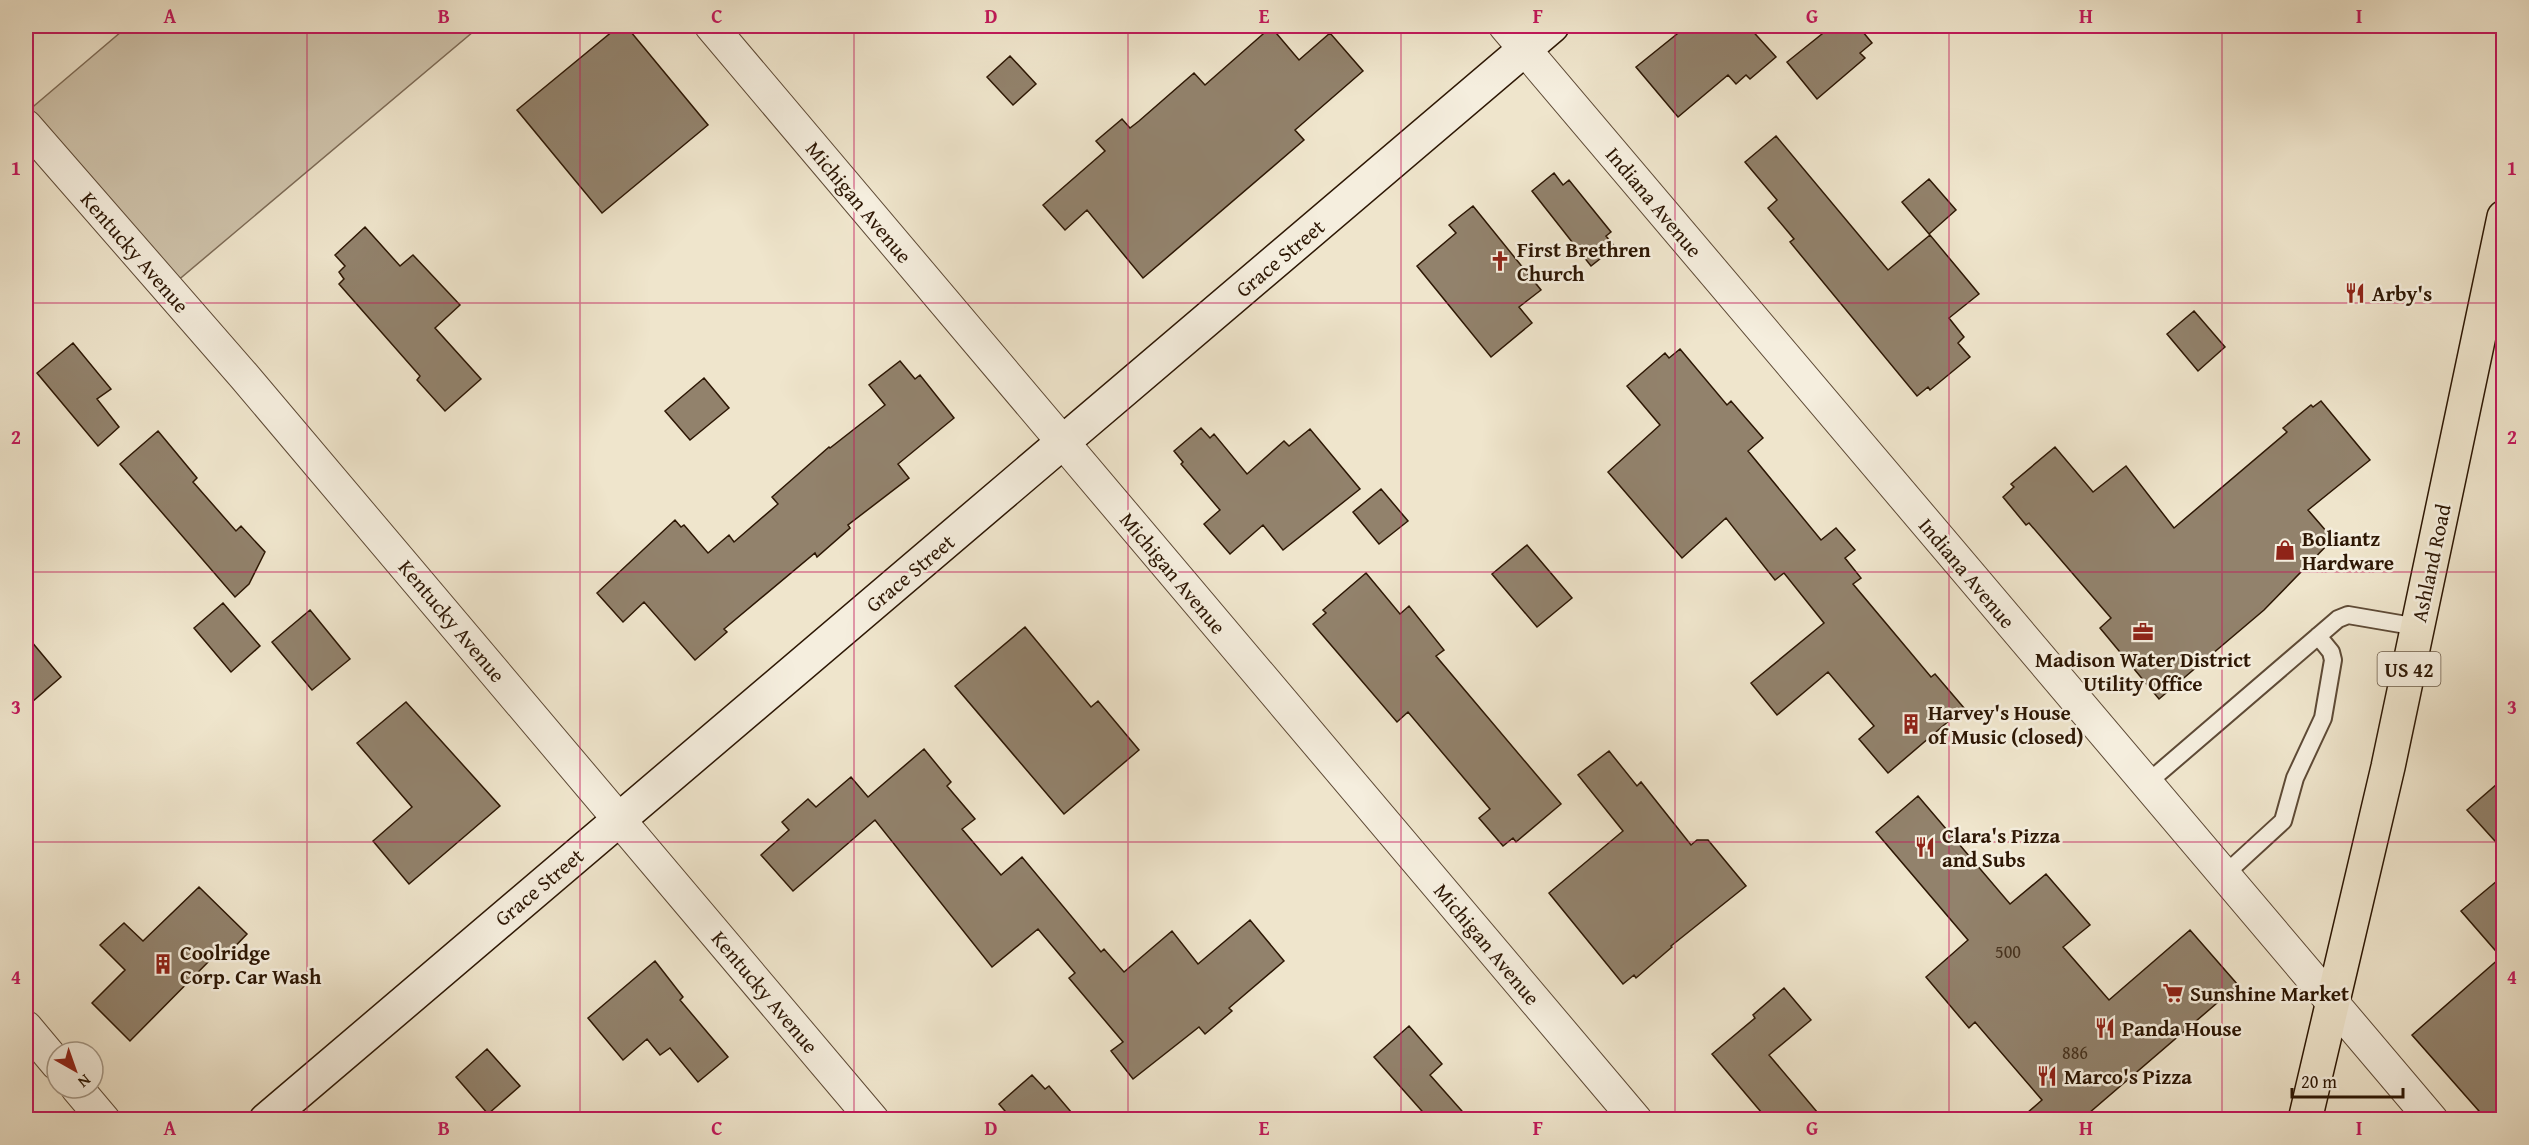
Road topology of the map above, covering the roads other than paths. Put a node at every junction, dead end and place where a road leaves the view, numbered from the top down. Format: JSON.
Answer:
{"nodes":[{"id":1,"x":711,"y":26,"type":"edge"},
{"id":2,"x":1552,"y":26,"type":"edge"},
{"id":3,"x":1515,"y":37,"type":"edge"},
{"id":4,"x":26,"y":126,"type":"edge"},
{"id":5,"x":2504,"y":217,"type":"edge"},
{"id":6,"x":1063,"y":443,"type":"junction"},
{"id":7,"x":2418,"y":627,"type":"junction"},
{"id":8,"x":2318,"y":636,"type":"junction"},
{"id":9,"x":2146,"y":784,"type":"junction"},
{"id":10,"x":620,"y":819,"type":"junction"},
{"id":11,"x":2223,"y":876,"type":"junction"},
{"id":12,"x":2333,"y":1005,"type":"junction"},
{"id":13,"x":26,"y":1027,"type":"edge"},
{"id":14,"x":45,"y":1050,"type":"edge"},
{"id":15,"x":87,"y":1100,"type":"edge"},
{"id":16,"x":104,"y":1119,"type":"edge"},
{"id":17,"x":266,"y":1119,"type":"edge"},
{"id":18,"x":873,"y":1119,"type":"edge"},
{"id":19,"x":1636,"y":1119,"type":"edge"},
{"id":20,"x":2305,"y":1119,"type":"edge"},
{"id":21,"x":2432,"y":1119,"type":"edge"}],
"edges":[{"from":1,"to":6,"type":"street","name":"Michigan Avenue"},
{"from":2,"to":3,"type":"street","name":"Grace Street"},
{"from":3,"to":6,"type":"street","name":"Grace Street"},
{"from":3,"to":9,"type":"street","name":"Indiana Avenue"},
{"from":4,"to":10,"type":"street","name":"Kentucky Avenue"},
{"from":5,"to":7,"type":"main road","name":"Ashland Road","number":"US 42"},
{"from":6,"to":10,"type":"street","name":"Grace Street"},
{"from":6,"to":19,"type":"street","name":"Michigan Avenue"},
{"from":7,"to":8,"type":"lane"},
{"from":7,"to":12,"type":"main road","name":"Ashland Road","number":"US 42"},
{"from":8,"to":9,"type":"lane"},
{"from":8,"to":11,"type":"lane"},
{"from":9,"to":11,"type":"street","name":"Indiana Avenue"},
{"from":10,"to":17,"type":"street","name":"Grace Street"},
{"from":10,"to":18,"type":"street","name":"Kentucky Avenue"},
{"from":11,"to":12,"type":"street","name":"Indiana Avenue"},
{"from":12,"to":20,"type":"main road","name":"Ashland Road","number":"US 42"},
{"from":12,"to":21,"type":"street","name":"Indiana Avenue"},
{"from":13,"to":14,"type":"street"},
{"from":15,"to":16,"type":"street"}]}
